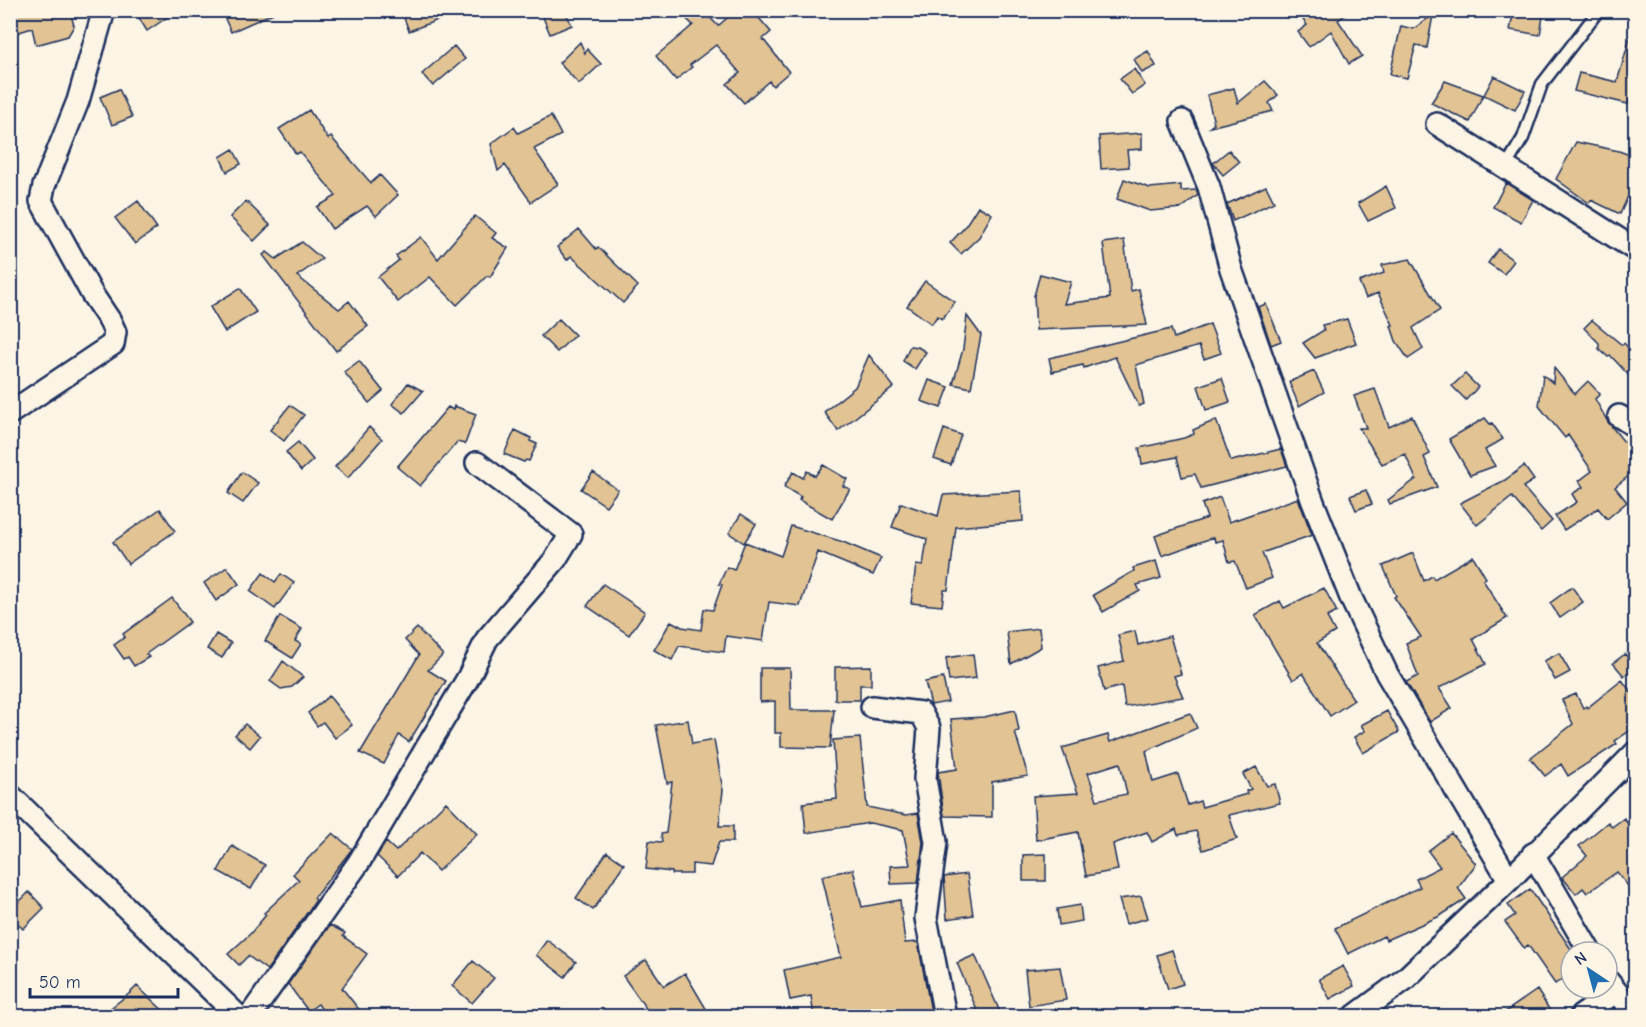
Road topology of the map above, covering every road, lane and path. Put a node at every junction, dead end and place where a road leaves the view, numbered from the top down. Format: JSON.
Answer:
{"nodes":[{"id":1,"x":104,"y":10,"type":"edge"},
{"id":2,"x":1599,"y":10,"type":"edge"},
{"id":3,"x":1182,"y":121,"type":"dead end"},
{"id":4,"x":1437,"y":124,"type":"dead end"},
{"id":5,"x":1506,"y":166,"type":"junction"},
{"id":6,"x":1635,"y":248,"type":"edge"},
{"id":7,"x":10,"y":413,"type":"edge"},
{"id":8,"x":477,"y":464,"type":"dead end"},
{"id":9,"x":872,"y":707,"type":"dead end"},
{"id":10,"x":1635,"y":752,"type":"edge"},
{"id":11,"x":10,"y":795,"type":"edge"},
{"id":12,"x":1533,"y":854,"type":"junction"},
{"id":13,"x":1509,"y":880,"type":"junction"},
{"id":14,"x":1583,"y":940,"type":"edge"},
{"id":15,"x":1619,"y":996,"type":"edge"},
{"id":16,"x":1597,"y":1000,"type":"edge"},
{"id":17,"x":1367,"y":1013,"type":"edge"},
{"id":18,"x":1635,"y":1016,"type":"edge"},
{"id":19,"x":238,"y":1017,"type":"edge"},
{"id":20,"x":250,"y":1017,"type":"edge"},
{"id":21,"x":945,"y":1017,"type":"edge"},
{"id":22,"x":1581,"y":1017,"type":"edge"}],
"edges":[{"from":1,"to":7,"type":"street"},
{"from":2,"to":5,"type":"lane"},
{"from":3,"to":13,"type":"street"},
{"from":4,"to":5,"type":"street"},
{"from":5,"to":6,"type":"street"},
{"from":8,"to":20,"type":"street"},
{"from":9,"to":21,"type":"street"},
{"from":10,"to":12,"type":"street"},
{"from":11,"to":19,"type":"street"},
{"from":12,"to":13,"type":"street"},
{"from":12,"to":14,"type":"street"},
{"from":13,"to":17,"type":"street"},
{"from":15,"to":18,"type":"street"},
{"from":16,"to":22,"type":"street"}]}
